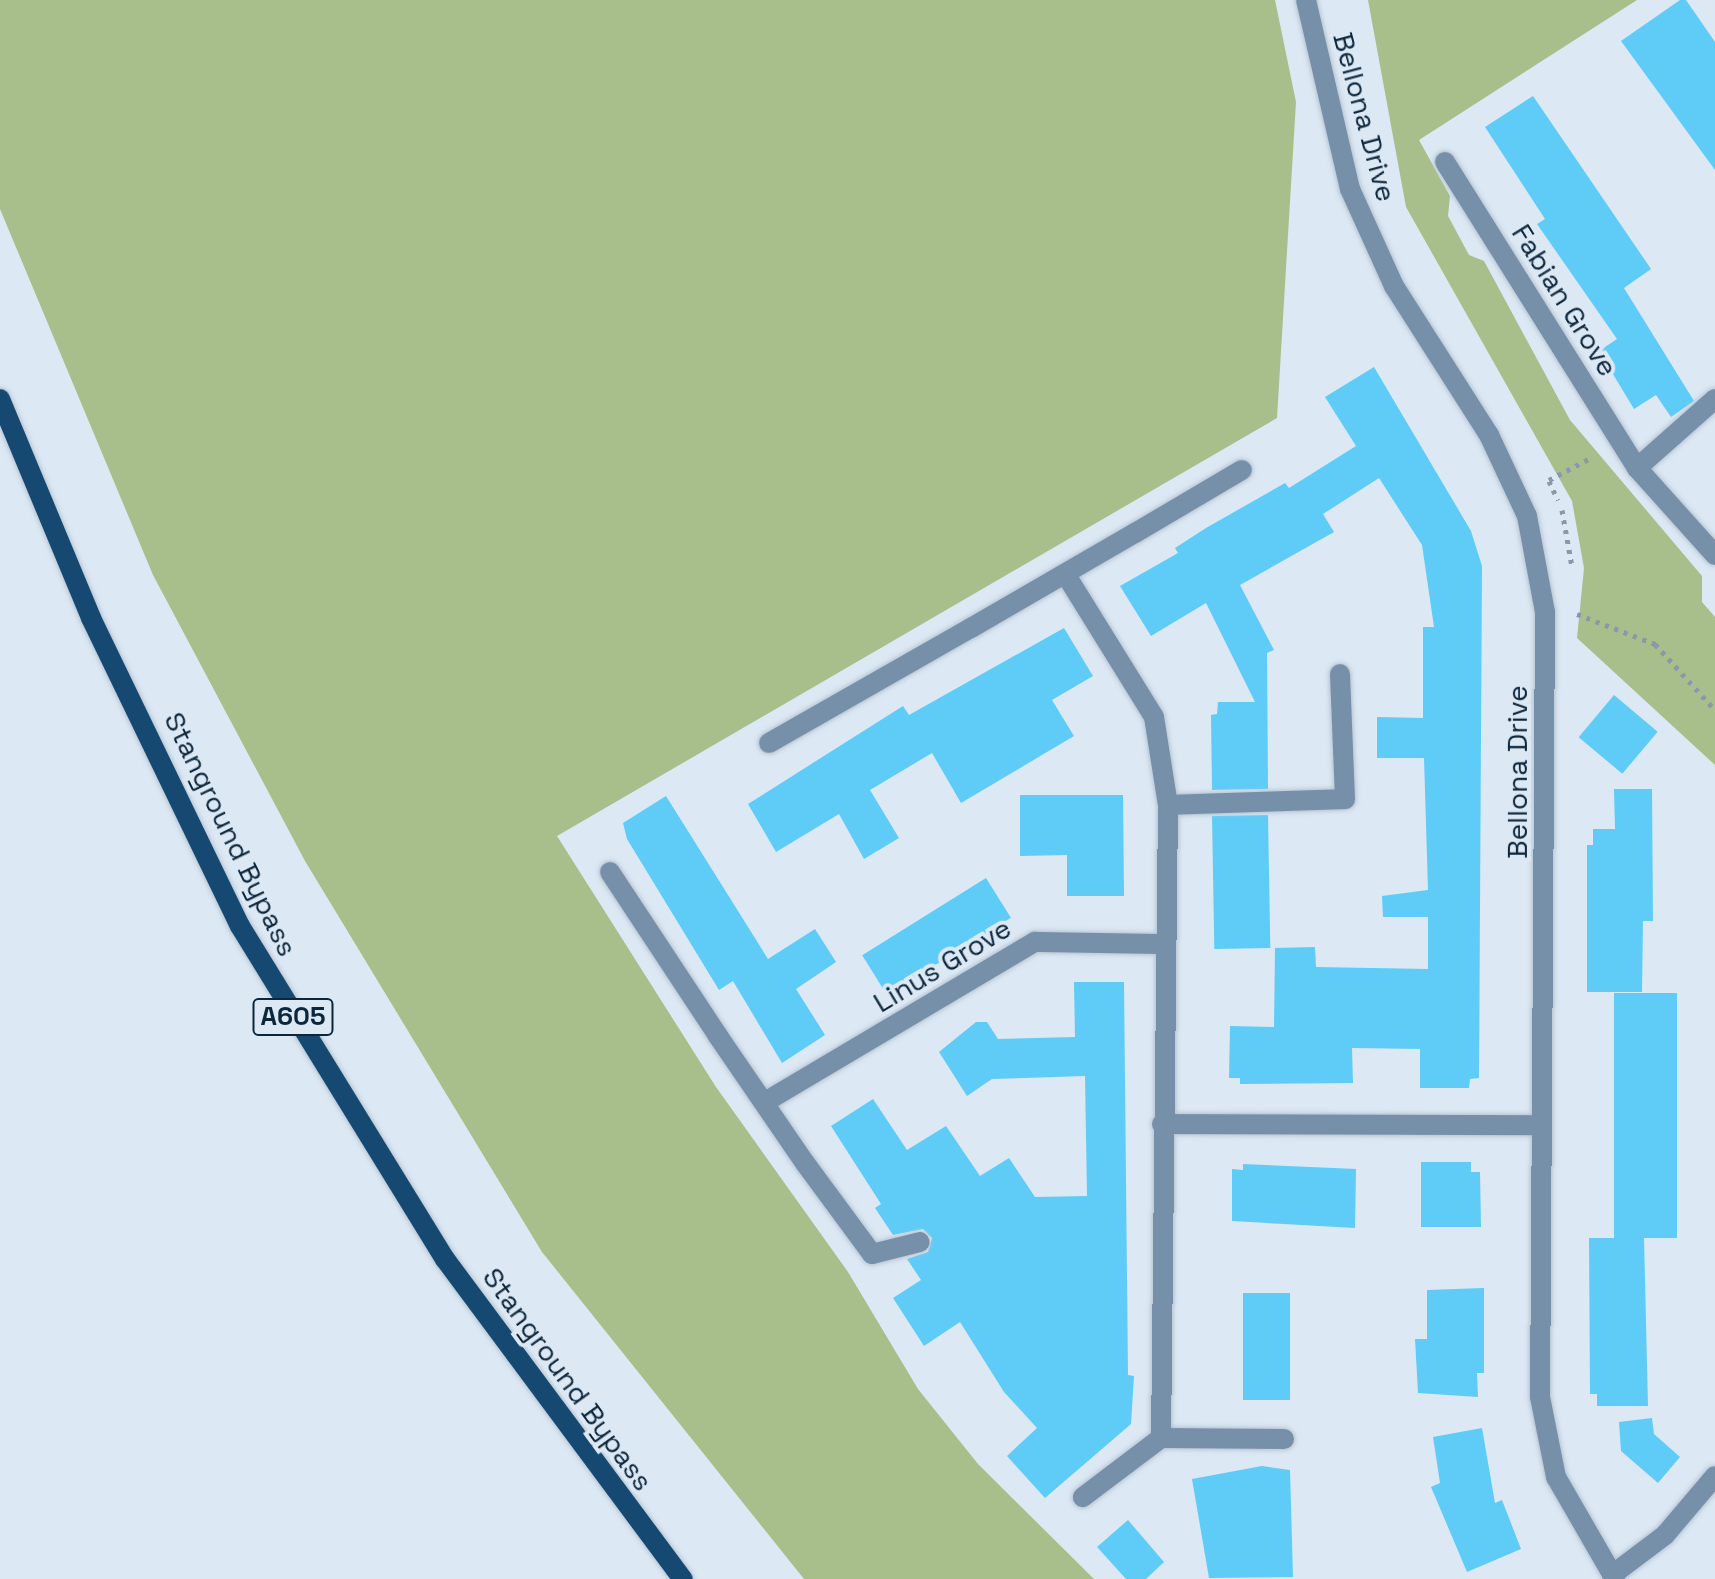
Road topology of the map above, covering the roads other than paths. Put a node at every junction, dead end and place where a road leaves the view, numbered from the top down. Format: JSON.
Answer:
{"nodes":[{"id":1,"x":1306,"y":0,"type":"edge"},
{"id":2,"x":1445,"y":162,"type":"dead end"},
{"id":3,"x":0,"y":399,"type":"edge"},
{"id":4,"x":1715,"y":399,"type":"edge"},
{"id":5,"x":1637,"y":468,"type":"junction"},
{"id":6,"x":1242,"y":470,"type":"dead end"},
{"id":7,"x":1715,"y":555,"type":"edge"},
{"id":8,"x":1066,"y":575,"type":"junction"},
{"id":9,"x":1340,"y":674,"type":"dead end"},
{"id":10,"x":769,"y":743,"type":"dead end"},
{"id":11,"x":1168,"y":805,"type":"junction"},
{"id":12,"x":610,"y":872,"type":"dead end"},
{"id":13,"x":1165,"y":944,"type":"junction"},
{"id":14,"x":765,"y":1102,"type":"junction"},
{"id":15,"x":1162,"y":1124,"type":"junction"},
{"id":16,"x":1542,"y":1125,"type":"junction"},
{"id":17,"x":920,"y":1242,"type":"dead end"},
{"id":18,"x":1161,"y":1438,"type":"junction"},
{"id":19,"x":1284,"y":1439,"type":"dead end"},
{"id":20,"x":1715,"y":1476,"type":"edge"},
{"id":21,"x":1083,"y":1497,"type":"dead end"},
{"id":22,"x":1613,"y":1577,"type":"edge"},
{"id":23,"x":683,"y":1579,"type":"edge"}],
"edges":[{"from":1,"to":16,"type":"street","name":"Bellona Drive"},
{"from":2,"to":5,"type":"street","name":"Fabian Grove"},
{"from":3,"to":23,"type":"main road","name":"Stanground Bypass","number":"A605"},
{"from":4,"to":5,"type":"street"},
{"from":5,"to":7,"type":"street","name":"Fabian Grove"},
{"from":6,"to":8,"type":"street"},
{"from":8,"to":10,"type":"street"},
{"from":8,"to":11,"type":"street"},
{"from":9,"to":11,"type":"street"},
{"from":11,"to":13,"type":"street"},
{"from":12,"to":14,"type":"street"},
{"from":13,"to":14,"type":"street","name":"Linus Grove"},
{"from":13,"to":15,"type":"street"},
{"from":14,"to":17,"type":"street"},
{"from":15,"to":16,"type":"street"},
{"from":15,"to":18,"type":"street"},
{"from":16,"to":22,"type":"street","name":"Bellona Drive"},
{"from":18,"to":19,"type":"street"},
{"from":18,"to":21,"type":"street"},
{"from":20,"to":22,"type":"street"}]}
